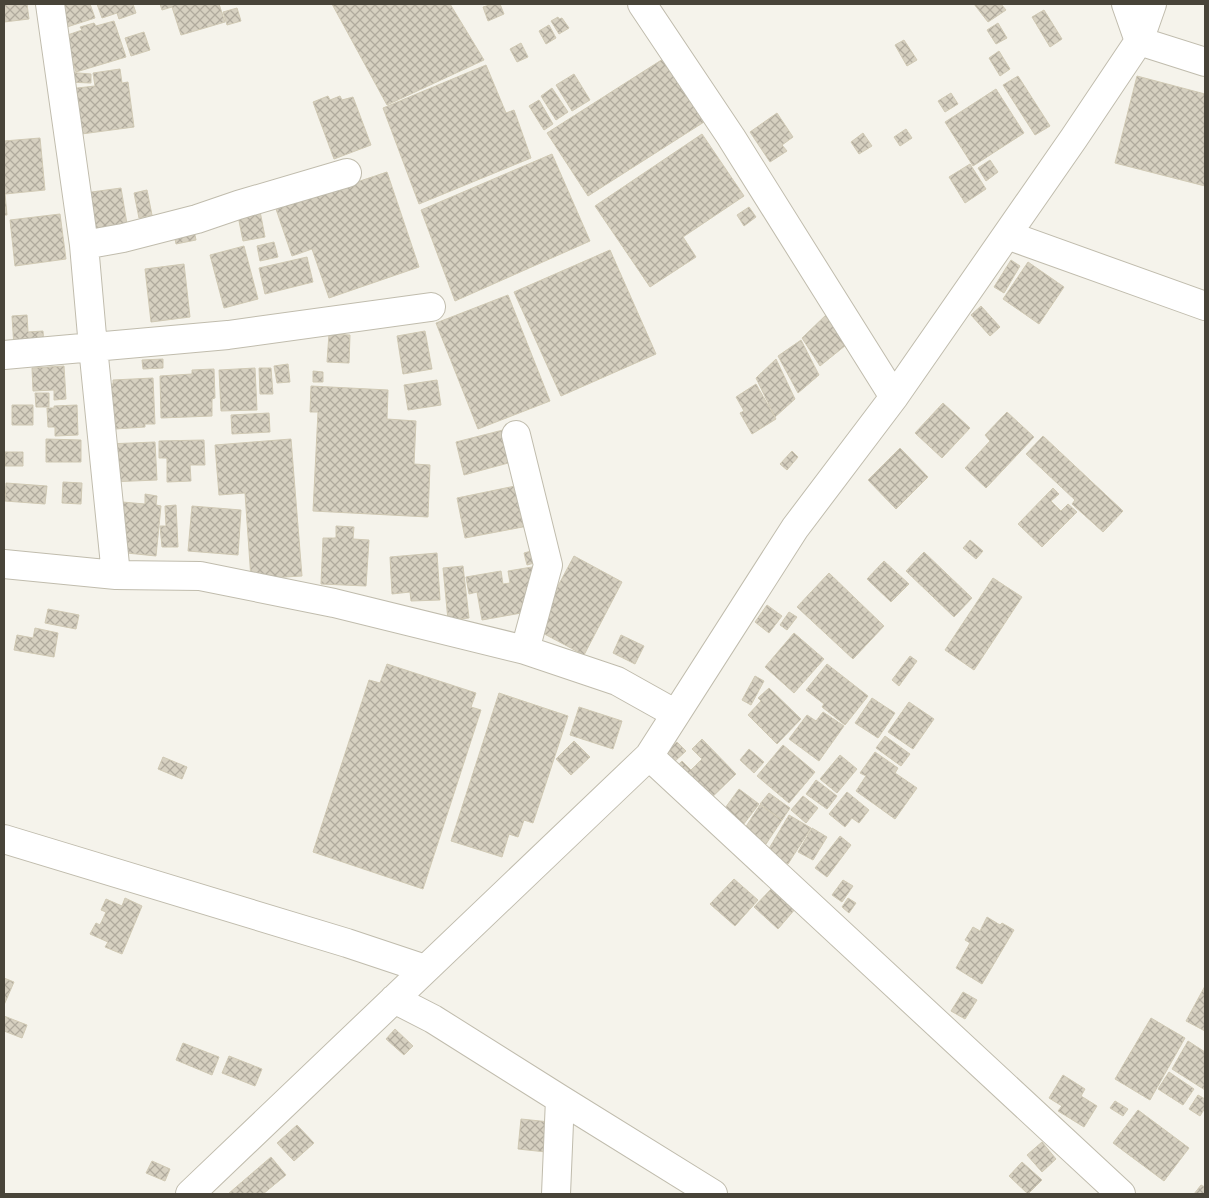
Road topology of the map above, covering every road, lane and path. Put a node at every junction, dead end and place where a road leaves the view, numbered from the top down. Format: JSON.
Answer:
{"nodes":[{"id":1,"x":50,"y":4,"type":"edge"},
{"id":2,"x":642,"y":4,"type":"edge"},
{"id":3,"x":1126,"y":4,"type":"edge"},
{"id":4,"x":1152,"y":4,"type":"edge"},
{"id":5,"x":1138,"y":41,"type":"junction"},
{"id":6,"x":1205,"y":62,"type":"edge"},
{"id":7,"x":347,"y":173,"type":"dead end"},
{"id":8,"x":1007,"y":236,"type":"junction"},
{"id":9,"x":84,"y":245,"type":"junction"},
{"id":10,"x":1205,"y":306,"type":"edge"},
{"id":11,"x":431,"y":307,"type":"dead end"},
{"id":12,"x":92,"y":348,"type":"junction"},
{"id":13,"x":4,"y":355,"type":"edge"},
{"id":14,"x":894,"y":397,"type":"junction"},
{"id":15,"x":516,"y":435,"type":"dead end"},
{"id":16,"x":4,"y":564,"type":"edge"},
{"id":17,"x":116,"y":575,"type":"junction"},
{"id":18,"x":525,"y":650,"type":"junction"},
{"id":19,"x":676,"y":714,"type":"junction"},
{"id":20,"x":649,"y":756,"type":"junction"},
{"id":21,"x":4,"y":839,"type":"edge"},
{"id":22,"x":426,"y":969,"type":"junction"},
{"id":23,"x":394,"y":999,"type":"junction"},
{"id":24,"x":560,"y":1099,"type":"junction"},
{"id":25,"x":190,"y":1194,"type":"edge"},
{"id":26,"x":556,"y":1194,"type":"edge"},
{"id":27,"x":713,"y":1194,"type":"edge"},
{"id":28,"x":1121,"y":1194,"type":"edge"}],
"edges":[{"from":1,"to":9,"type":"street"},
{"from":2,"to":14,"type":"street"},
{"from":3,"to":5,"type":"street"},
{"from":4,"to":5,"type":"street"},
{"from":5,"to":6,"type":"street"},
{"from":5,"to":8,"type":"street"},
{"from":7,"to":9,"type":"street"},
{"from":8,"to":10,"type":"street"},
{"from":8,"to":14,"type":"street"},
{"from":9,"to":12,"type":"street"},
{"from":11,"to":12,"type":"street"},
{"from":12,"to":13,"type":"street"},
{"from":12,"to":17,"type":"street"},
{"from":14,"to":19,"type":"street"},
{"from":15,"to":18,"type":"street"},
{"from":16,"to":17,"type":"street"},
{"from":17,"to":18,"type":"street"},
{"from":18,"to":19,"type":"street"},
{"from":19,"to":20,"type":"street"},
{"from":20,"to":22,"type":"street"},
{"from":20,"to":28,"type":"street"},
{"from":21,"to":22,"type":"street"},
{"from":22,"to":23,"type":"street"},
{"from":23,"to":24,"type":"street"},
{"from":23,"to":25,"type":"street"},
{"from":24,"to":26,"type":"street"},
{"from":24,"to":27,"type":"street"}]}
